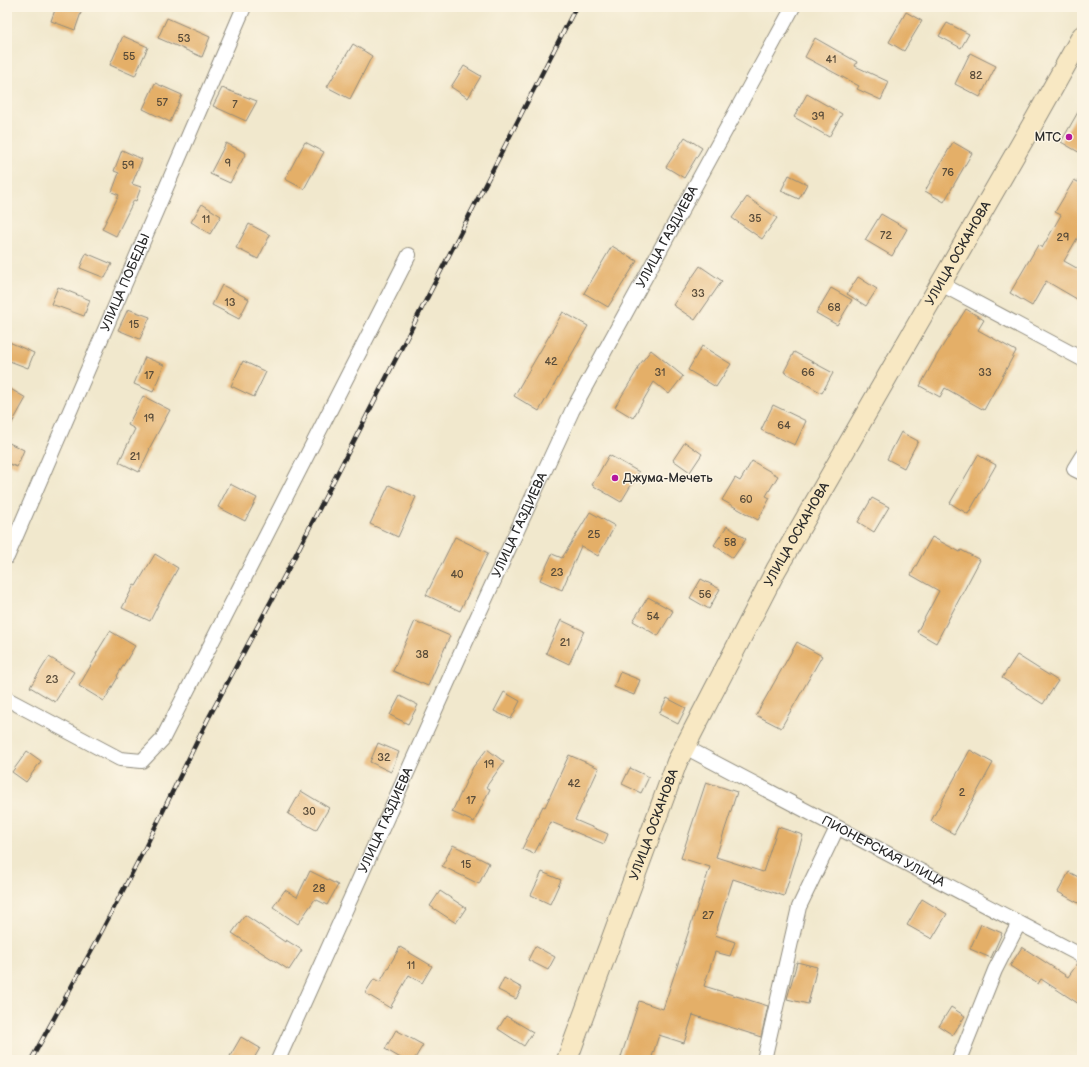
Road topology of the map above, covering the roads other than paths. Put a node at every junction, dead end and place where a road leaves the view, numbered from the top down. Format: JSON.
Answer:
{"nodes":[{"id":1,"x":244,"y":7,"type":"edge"},
{"id":2,"x":794,"y":7,"type":"edge"},
{"id":3,"x":1080,"y":43,"type":"edge"},
{"id":4,"x":409,"y":256,"type":"dead end"},
{"id":5,"x":941,"y":284,"type":"junction"},
{"id":6,"x":1082,"y":359,"type":"edge"},
{"id":7,"x":1082,"y":456,"type":"edge"},
{"id":8,"x":1082,"y":473,"type":"edge"},
{"id":9,"x":7,"y":557,"type":"edge"},
{"id":10,"x":7,"y":699,"type":"edge"},
{"id":11,"x":685,"y":747,"type":"junction"},
{"id":12,"x":838,"y":828,"type":"junction"},
{"id":13,"x":1019,"y":923,"type":"junction"},
{"id":14,"x":1082,"y":956,"type":"edge"},
{"id":15,"x":278,"y":1060,"type":"edge"},
{"id":16,"x":567,"y":1060,"type":"edge"},
{"id":17,"x":764,"y":1060,"type":"edge"},
{"id":18,"x":959,"y":1060,"type":"edge"}],
"edges":[{"from":1,"to":9,"type":"street","name":"УЛИЦА ПОБЕДЫ"},
{"from":2,"to":15,"type":"street","name":"УЛИЦА ГАЗДИЕВА"},
{"from":3,"to":5,"type":"main road","name":"УЛИЦА ОСКАНОВА"},
{"from":4,"to":10,"type":"street"},
{"from":5,"to":6,"type":"street"},
{"from":5,"to":11,"type":"main road","name":"УЛИЦА ОСКАНОВА"},
{"from":7,"to":8,"type":"street"},
{"from":11,"to":12,"type":"street","name":"ПИОНЕРСКАЯ УЛИЦА"},
{"from":11,"to":16,"type":"main road","name":"УЛИЦА ОСКАНОВА"},
{"from":12,"to":13,"type":"street","name":"ПИОНЕРСКАЯ УЛИЦА"},
{"from":12,"to":17,"type":"street"},
{"from":13,"to":14,"type":"street","name":"ПИОНЕРСКАЯ УЛИЦА"},
{"from":13,"to":18,"type":"street"}]}
